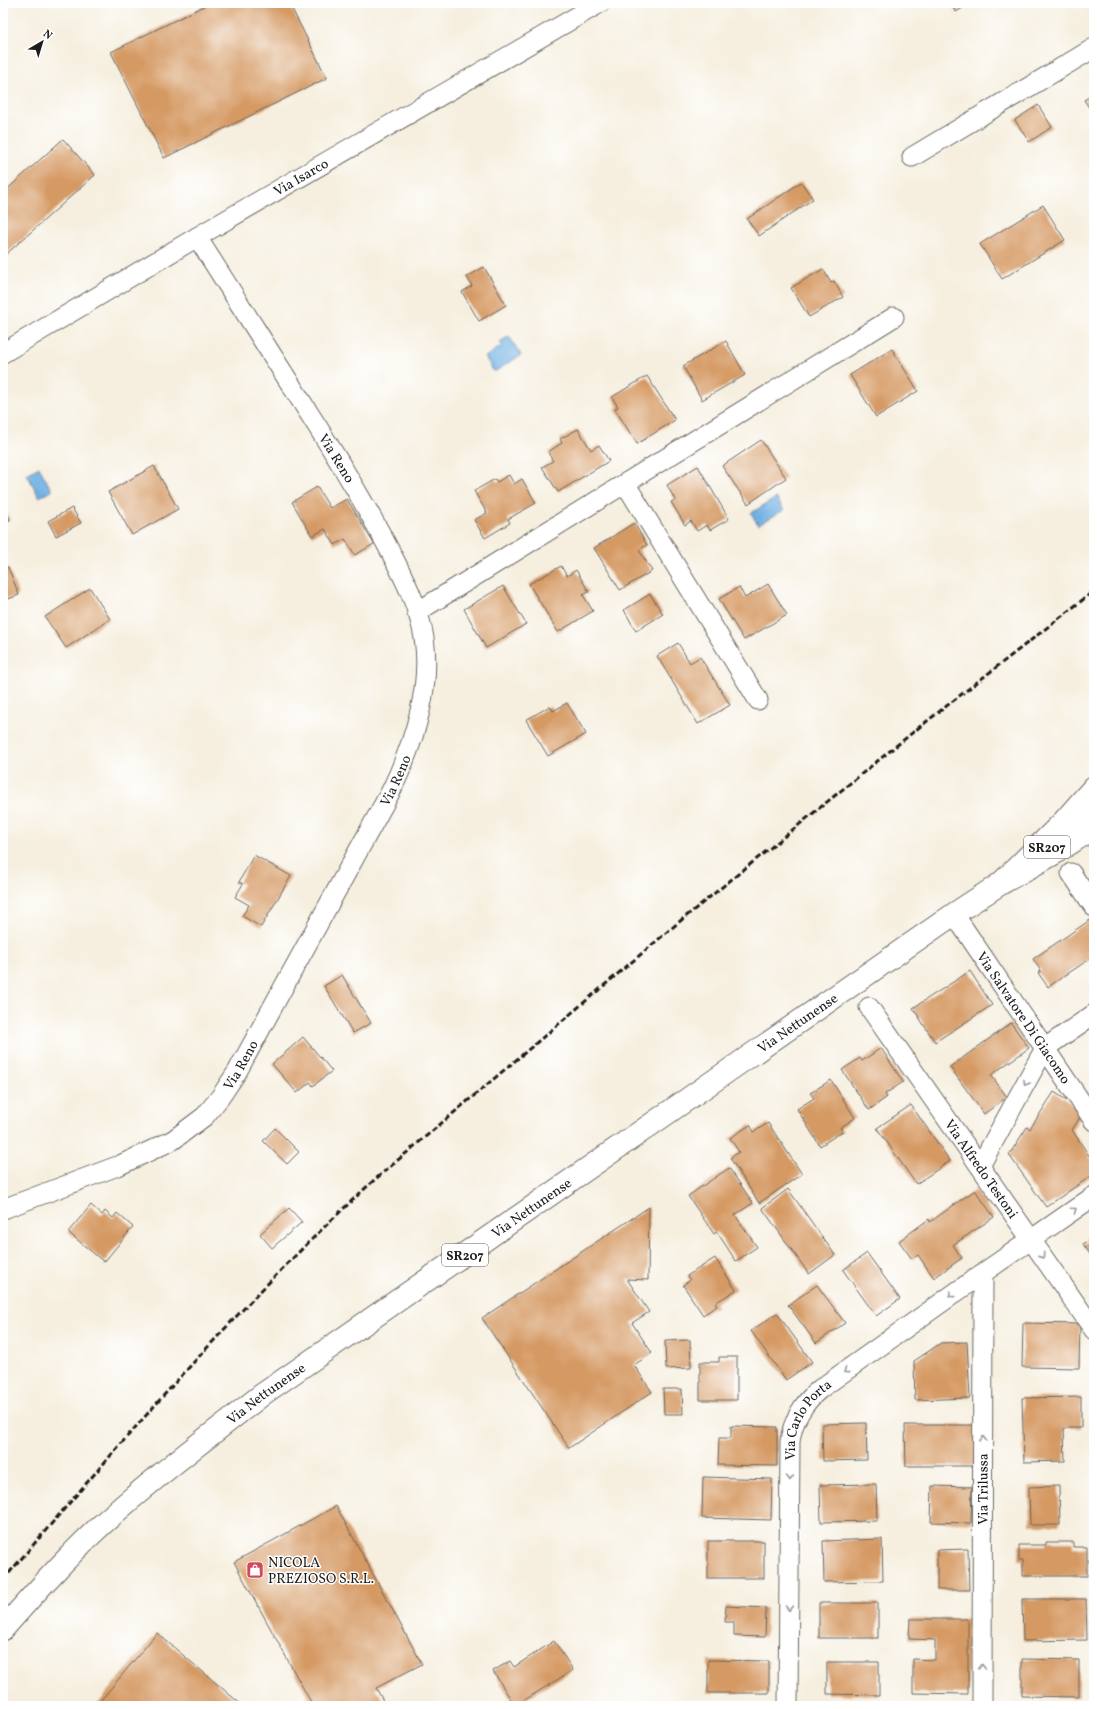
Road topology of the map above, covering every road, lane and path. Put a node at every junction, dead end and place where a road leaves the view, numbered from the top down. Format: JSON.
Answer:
{"nodes":[{"id":1,"x":600,"y":3,"type":"edge"},
{"id":2,"x":1094,"y":48,"type":"edge"},
{"id":3,"x":912,"y":157,"type":"dead end"},
{"id":4,"x":197,"y":237,"type":"junction"},
{"id":5,"x":894,"y":317,"type":"dead end"},
{"id":6,"x":3,"y":353,"type":"edge"},
{"id":7,"x":624,"y":483,"type":"junction"},
{"id":8,"x":417,"y":612,"type":"junction"},
{"id":9,"x":758,"y":700,"type":"dead end"},
{"id":10,"x":1094,"y":787,"type":"edge"},
{"id":11,"x":1094,"y":810,"type":"edge"},
{"id":12,"x":1094,"y":828,"type":"edge"},
{"id":13,"x":1071,"y":873,"type":"dead end"},
{"id":14,"x":1000,"y":884,"type":"junction"},
{"id":15,"x":1094,"y":907,"type":"edge"},
{"id":16,"x":954,"y":914,"type":"junction"},
{"id":17,"x":869,"y":1008,"type":"dead end"},
{"id":18,"x":1094,"y":1014,"type":"edge"},
{"id":19,"x":1045,"y":1048,"type":"junction"},
{"id":20,"x":1094,"y":1121,"type":"edge"},
{"id":21,"x":980,"y":1166,"type":"junction"},
{"id":22,"x":1094,"y":1196,"type":"edge"},
{"id":23,"x":3,"y":1208,"type":"edge"},
{"id":24,"x":1030,"y":1240,"type":"junction"},
{"id":25,"x":983,"y":1273,"type":"junction"},
{"id":26,"x":1094,"y":1330,"type":"edge"},
{"id":27,"x":3,"y":1629,"type":"edge"},
{"id":28,"x":788,"y":1706,"type":"edge"},
{"id":29,"x":982,"y":1706,"type":"edge"}],
"edges":[{"from":1,"to":4,"type":"street","name":"Via Isarco"},
{"from":2,"to":3,"type":"street"},
{"from":4,"to":6,"type":"street","name":"Via Isarco"},
{"from":4,"to":8,"type":"street","name":"Via Reno"},
{"from":5,"to":7,"type":"street"},
{"from":7,"to":8,"type":"street"},
{"from":7,"to":9,"type":"street"},
{"from":8,"to":23,"type":"street","name":"Via Reno"},
{"from":10,"to":14,"type":"main road"},
{"from":11,"to":14,"type":"main road","number":"SR207"},
{"from":12,"to":14,"type":"main road","name":"Via Nettunense","number":"SR207"},
{"from":13,"to":15,"type":"street"},
{"from":14,"to":16,"type":"main road","name":"Via Nettunense","number":"SR207"},
{"from":16,"to":19,"type":"street","name":"Via Salvatore Di Giacomo"},
{"from":16,"to":27,"type":"main road","name":"Via Nettunense","number":"SR207"},
{"from":17,"to":21,"type":"street","name":"Via Alfredo Testoni"},
{"from":18,"to":19,"type":"street"},
{"from":19,"to":20,"type":"street","name":"Via Salvatore Di Giacomo"},
{"from":19,"to":21,"type":"street","one_way":true},
{"from":21,"to":24,"type":"street","name":"Via Alfredo Testoni"},
{"from":24,"to":22,"type":"street","name":"Via Carlo Porta","one_way":true},
{"from":24,"to":25,"type":"street","name":"Via Carlo Porta"},
{"from":24,"to":26,"type":"street","name":"Via Alfredo Testoni","one_way":true},
{"from":25,"to":28,"type":"street","name":"Via Carlo Porta","one_way":true},
{"from":29,"to":25,"type":"street","name":"Via Trilussa","one_way":true}]}
